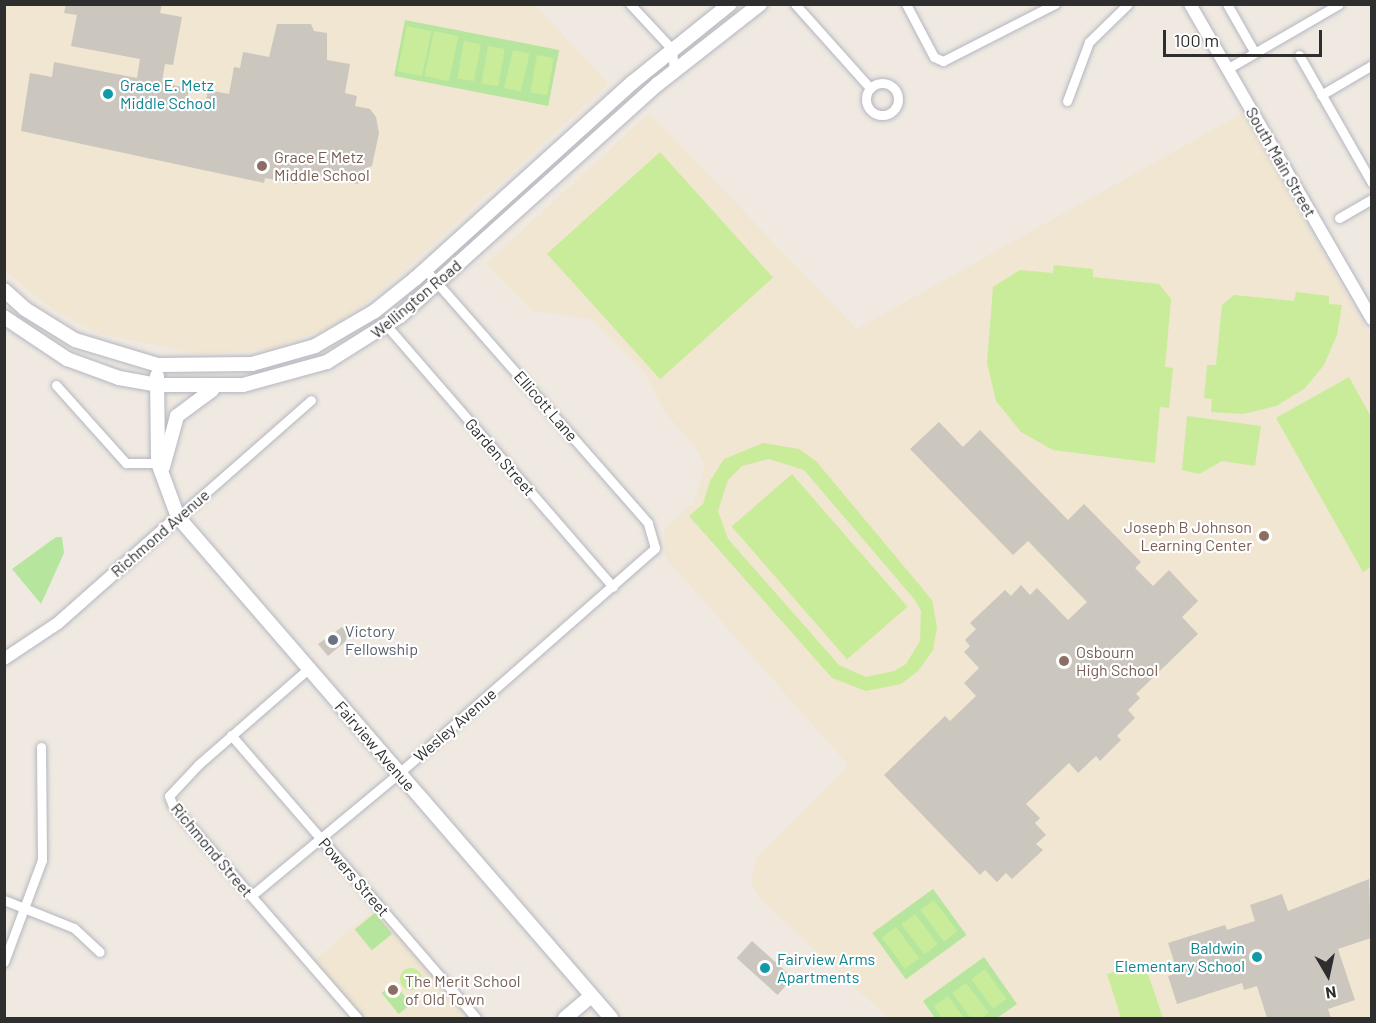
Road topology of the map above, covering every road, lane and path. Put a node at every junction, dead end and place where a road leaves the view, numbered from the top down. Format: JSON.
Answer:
{"nodes":[{"id":1,"x":630,"y":4,"type":"edge"},
{"id":2,"x":730,"y":4,"type":"edge"},
{"id":3,"x":760,"y":4,"type":"edge"},
{"id":4,"x":795,"y":4,"type":"edge"},
{"id":5,"x":906,"y":4,"type":"edge"},
{"id":6,"x":1055,"y":4,"type":"edge"},
{"id":7,"x":1128,"y":4,"type":"edge"},
{"id":8,"x":1190,"y":4,"type":"edge"},
{"id":9,"x":1227,"y":4,"type":"edge"},
{"id":10,"x":1339,"y":4,"type":"edge"},
{"id":11,"x":672,"y":49,"type":"junction"},
{"id":12,"x":1255,"y":53,"type":"junction"},
{"id":13,"x":1299,"y":55,"type":"dead end"},
{"id":14,"x":1371,"y":65,"type":"edge"},
{"id":15,"x":1227,"y":69,"type":"junction"},
{"id":16,"x":674,"y":71,"type":"junction"},
{"id":17,"x":870,"y":88,"type":"dead end"},
{"id":18,"x":1321,"y":95,"type":"junction"},
{"id":19,"x":1067,"y":101,"type":"dead end"},
{"id":20,"x":1371,"y":183,"type":"edge"},
{"id":21,"x":1371,"y":199,"type":"edge"},
{"id":22,"x":1339,"y":218,"type":"dead end"},
{"id":23,"x":425,"y":269,"type":"junction"},
{"id":24,"x":437,"y":282,"type":"junction"},
{"id":25,"x":4,"y":290,"type":"edge"},
{"id":26,"x":4,"y":317,"type":"edge"},
{"id":27,"x":1371,"y":318,"type":"edge"},
{"id":28,"x":387,"y":326,"type":"junction"},
{"id":29,"x":158,"y":365,"type":"junction"},
{"id":30,"x":56,"y":385,"type":"dead end"},
{"id":31,"x":157,"y":385,"type":"junction"},
{"id":32,"x":220,"y":387,"type":"junction"},
{"id":33,"x":311,"y":400,"type":"dead end"},
{"id":34,"x":158,"y":463,"type":"junction"},
{"id":35,"x":162,"y":478,"type":"junction"},
{"id":36,"x":178,"y":517,"type":"junction"},
{"id":37,"x":655,"y":548,"type":"joint"},
{"id":38,"x":613,"y":587,"type":"junction"},
{"id":39,"x":4,"y":659,"type":"edge"},
{"id":40,"x":308,"y":669,"type":"junction"},
{"id":41,"x":231,"y":735,"type":"junction"},
{"id":42,"x":41,"y":747,"type":"dead end"},
{"id":43,"x":398,"y":774,"type":"junction"},
{"id":44,"x":320,"y":838,"type":"junction"},
{"id":45,"x":251,"y":896,"type":"junction"},
{"id":46,"x":4,"y":900,"type":"edge"},
{"id":47,"x":26,"y":908,"type":"junction"},
{"id":48,"x":100,"y":952,"type":"dead end"},
{"id":49,"x":4,"y":962,"type":"edge"},
{"id":50,"x":591,"y":996,"type":"junction"},
{"id":51,"x":357,"y":1018,"type":"edge"},
{"id":52,"x":476,"y":1018,"type":"edge"},
{"id":53,"x":565,"y":1018,"type":"edge"},
{"id":54,"x":611,"y":1018,"type":"edge"}],
"edges":[{"from":1,"to":11,"type":"street"},
{"from":2,"to":11,"type":"main road","name":"Wellington Road"},
{"from":3,"to":16,"type":"main road","name":"Wellington Road"},
{"from":4,"to":17,"type":"street"},
{"from":5,"to":6,"type":"street"},
{"from":7,"to":19,"type":"street"},
{"from":8,"to":15,"type":"street","name":"South Main Street"},
{"from":9,"to":12,"type":"street"},
{"from":10,"to":12,"type":"street"},
{"from":11,"to":16,"type":"street"},
{"from":11,"to":23,"type":"main road","name":"Wellington Road"},
{"from":12,"to":15,"type":"street"},
{"from":13,"to":18,"type":"street"},
{"from":14,"to":18,"type":"street"},
{"from":15,"to":27,"type":"street","name":"South Main Street"},
{"from":16,"to":24,"type":"main road","name":"Wellington Road"},
{"from":18,"to":20,"type":"street"},
{"from":21,"to":22,"type":"street"},
{"from":23,"to":24,"type":"street","name":"Ellicott Lane"},
{"from":23,"to":29,"type":"main road","name":"Wellington Road"},
{"from":24,"to":28,"type":"main road","name":"Wellington Road"},
{"from":24,"to":37,"type":"street","name":"Ellicott Lane"},
{"from":25,"to":29,"type":"main road","name":"Wellington Road"},
{"from":26,"to":31,"type":"main road","name":"Wellington Road"},
{"from":28,"to":32,"type":"main road","name":"Wellington Road"},
{"from":28,"to":38,"type":"street","name":"Garden Street"},
{"from":29,"to":31,"type":"main road","name":"Fairview Avenue"},
{"from":30,"to":34,"type":"street"},
{"from":31,"to":32,"type":"main road","name":"Wellington Road"},
{"from":31,"to":34,"type":"main road","name":"Fairview Avenue"},
{"from":32,"to":35,"type":"main road"},
{"from":33,"to":36,"type":"street","name":"Richmond Avenue"},
{"from":34,"to":35,"type":"main road","name":"Fairview Avenue"},
{"from":35,"to":36,"type":"main road","name":"Fairview Avenue"},
{"from":36,"to":39,"type":"street","name":"Richmond Avenue"},
{"from":36,"to":40,"type":"main road","name":"Fairview Avenue"},
{"from":37,"to":38,"type":"street","name":"Wesley Avenue"},
{"from":38,"to":43,"type":"street","name":"Wesley Avenue"},
{"from":40,"to":41,"type":"street","name":"Richmond Street"},
{"from":40,"to":43,"type":"main road","name":"Fairview Avenue"},
{"from":41,"to":44,"type":"street","name":"Powers Street"},
{"from":41,"to":45,"type":"street","name":"Richmond Street"},
{"from":42,"to":47,"type":"street"},
{"from":43,"to":44,"type":"street","name":"Wesley Avenue"},
{"from":43,"to":50,"type":"main road","name":"Fairview Avenue"},
{"from":44,"to":45,"type":"street","name":"Wesley Avenue"},
{"from":44,"to":52,"type":"street","name":"Powers Street"},
{"from":45,"to":51,"type":"street","name":"Richmond Street"},
{"from":46,"to":47,"type":"street"},
{"from":47,"to":48,"type":"street"},
{"from":47,"to":49,"type":"street"},
{"from":50,"to":53,"type":"main road"},
{"from":50,"to":54,"type":"main road","name":"Fairview Avenue"}]}
